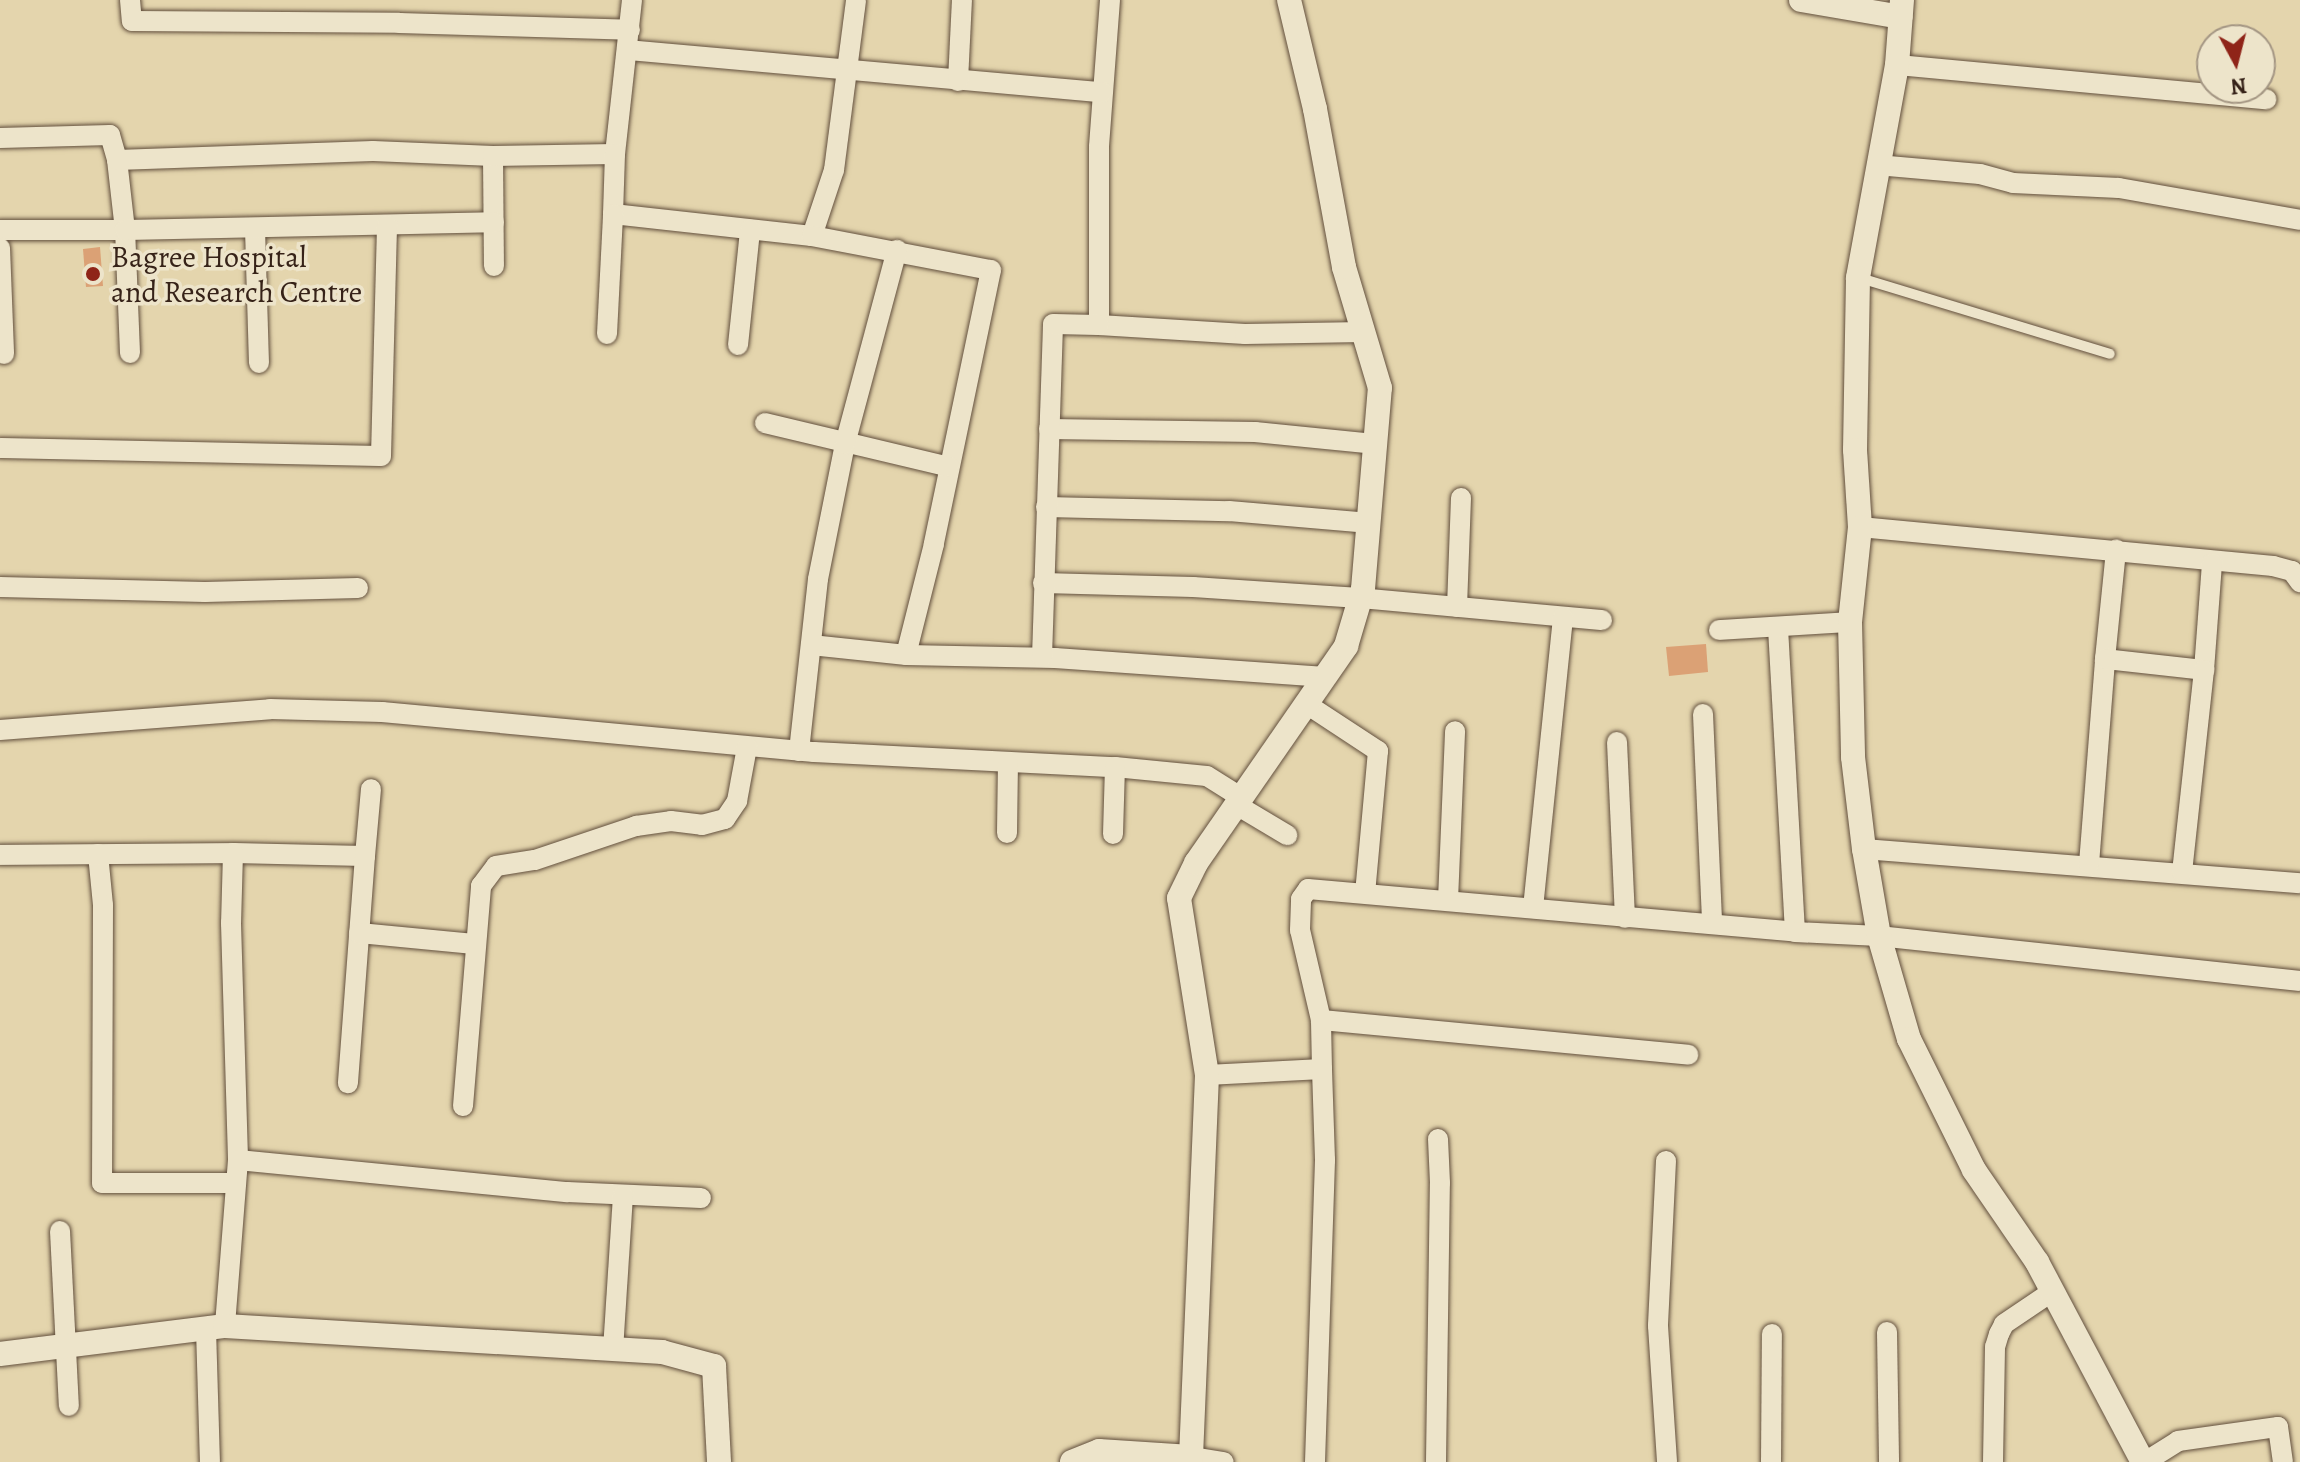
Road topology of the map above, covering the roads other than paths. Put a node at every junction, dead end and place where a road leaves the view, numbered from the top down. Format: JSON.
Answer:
{"nodes":[{"id":1,"x":130,"y":0,"type":"edge"},
{"id":2,"x":632,"y":0,"type":"edge"},
{"id":3,"x":856,"y":0,"type":"edge"},
{"id":4,"x":962,"y":0,"type":"edge"},
{"id":5,"x":1110,"y":0,"type":"edge"},
{"id":6,"x":1289,"y":0,"type":"edge"},
{"id":7,"x":1801,"y":0,"type":"edge"},
{"id":8,"x":1843,"y":4,"type":"edge"},
{"id":9,"x":1901,"y":8,"type":"edge"},
{"id":10,"x":629,"y":40,"type":"junction"},
{"id":11,"x":1897,"y":65,"type":"junction"},
{"id":12,"x":849,"y":69,"type":"junction"},
{"id":13,"x":958,"y":81,"type":"junction"},
{"id":14,"x":1102,"y":92,"type":"junction"},
{"id":15,"x":2196,"y":93,"type":"edge"},
{"id":16,"x":0,"y":138,"type":"edge"},
{"id":17,"x":615,"y":154,"type":"junction"},
{"id":18,"x":493,"y":156,"type":"junction"},
{"id":19,"x":117,"y":160,"type":"junction"},
{"id":20,"x":1877,"y":165,"type":"junction"},
{"id":21,"x":613,"y":214,"type":"junction"},
{"id":22,"x":2300,"y":220,"type":"edge"},
{"id":23,"x":494,"y":222,"type":"junction"},
{"id":24,"x":387,"y":225,"type":"junction"},
{"id":25,"x":255,"y":229,"type":"junction"},
{"id":26,"x":0,"y":230,"type":"edge"},
{"id":27,"x":125,"y":230,"type":"junction"},
{"id":28,"x":750,"y":230,"type":"junction"},
{"id":29,"x":812,"y":236,"type":"junction"},
{"id":30,"x":0,"y":248,"type":"edge"},
{"id":31,"x":897,"y":250,"type":"junction"},
{"id":32,"x":494,"y":266,"type":"dead end"},
{"id":33,"x":1858,"y":278,"type":"junction"},
{"id":34,"x":1099,"y":325,"type":"junction"},
{"id":35,"x":1364,"y":332,"type":"junction"},
{"id":36,"x":607,"y":334,"type":"dead end"},
{"id":37,"x":738,"y":345,"type":"dead end"},
{"id":38,"x":130,"y":353,"type":"dead end"},
{"id":39,"x":4,"y":354,"type":"dead end"},
{"id":40,"x":2110,"y":354,"type":"dead end"},
{"id":41,"x":259,"y":363,"type":"dead end"},
{"id":42,"x":765,"y":423,"type":"dead end"},
{"id":43,"x":1049,"y":429,"type":"junction"},
{"id":44,"x":845,"y":444,"type":"junction"},
{"id":45,"x":1376,"y":444,"type":"junction"},
{"id":46,"x":0,"y":448,"type":"edge"},
{"id":47,"x":949,"y":467,"type":"junction"},
{"id":48,"x":1461,"y":498,"type":"dead end"},
{"id":49,"x":1046,"y":507,"type":"junction"},
{"id":50,"x":1369,"y":523,"type":"junction"},
{"id":51,"x":1860,"y":527,"type":"junction"},
{"id":52,"x":2116,"y":550,"type":"junction"},
{"id":53,"x":2212,"y":563,"type":"junction"},
{"id":54,"x":2300,"y":582,"type":"edge"},
{"id":55,"x":1043,"y":583,"type":"junction"},
{"id":56,"x":0,"y":587,"type":"edge"},
{"id":57,"x":358,"y":588,"type":"dead end"},
{"id":58,"x":1360,"y":598,"type":"junction"},
{"id":59,"x":1457,"y":607,"type":"junction"},
{"id":60,"x":1563,"y":618,"type":"junction"},
{"id":61,"x":1602,"y":620,"type":"dead end"},
{"id":62,"x":1850,"y":622,"type":"junction"},
{"id":63,"x":1778,"y":628,"type":"junction"},
{"id":64,"x":1719,"y":630,"type":"dead end"},
{"id":65,"x":811,"y":645,"type":"junction"},
{"id":66,"x":906,"y":655,"type":"junction"},
{"id":67,"x":1042,"y":657,"type":"junction"},
{"id":68,"x":2105,"y":659,"type":"junction"},
{"id":69,"x":2204,"y":670,"type":"junction"},
{"id":70,"x":1325,"y":677,"type":"junction"},
{"id":71,"x":1308,"y":705,"type":"junction"},
{"id":72,"x":1703,"y":714,"type":"dead end"},
{"id":73,"x":0,"y":730,"type":"edge"},
{"id":74,"x":1455,"y":731,"type":"dead end"},
{"id":75,"x":1617,"y":742,"type":"dead end"},
{"id":76,"x":747,"y":747,"type":"junction"},
{"id":77,"x":799,"y":751,"type":"junction"},
{"id":78,"x":1008,"y":764,"type":"junction"},
{"id":79,"x":1115,"y":767,"type":"junction"},
{"id":80,"x":371,"y":789,"type":"dead end"},
{"id":81,"x":1238,"y":801,"type":"junction"},
{"id":82,"x":1007,"y":833,"type":"dead end"},
{"id":83,"x":1113,"y":834,"type":"dead end"},
{"id":84,"x":1287,"y":835,"type":"dead end"},
{"id":85,"x":1864,"y":849,"type":"junction"},
{"id":86,"x":233,"y":853,"type":"junction"},
{"id":87,"x":98,"y":854,"type":"junction"},
{"id":88,"x":0,"y":855,"type":"edge"},
{"id":89,"x":365,"y":856,"type":"junction"},
{"id":90,"x":2089,"y":864,"type":"junction"},
{"id":91,"x":2182,"y":872,"type":"junction"},
{"id":92,"x":2300,"y":883,"type":"edge"},
{"id":93,"x":1365,"y":893,"type":"junction"},
{"id":94,"x":1448,"y":900,"type":"junction"},
{"id":95,"x":1533,"y":908,"type":"junction"},
{"id":96,"x":1625,"y":918,"type":"junction"},
{"id":97,"x":1712,"y":923,"type":"junction"},
{"id":98,"x":1795,"y":932,"type":"junction"},
{"id":99,"x":359,"y":933,"type":"junction"},
{"id":100,"x":1879,"y":936,"type":"junction"},
{"id":101,"x":474,"y":944,"type":"junction"},
{"id":102,"x":2300,"y":964,"type":"edge"},
{"id":103,"x":2300,"y":981,"type":"edge"},
{"id":104,"x":1321,"y":1020,"type":"junction"},
{"id":105,"x":1688,"y":1055,"type":"dead end"},
{"id":106,"x":1322,"y":1069,"type":"junction"},
{"id":107,"x":1207,"y":1075,"type":"junction"},
{"id":108,"x":348,"y":1083,"type":"dead end"},
{"id":109,"x":463,"y":1106,"type":"dead end"},
{"id":110,"x":1438,"y":1139,"type":"dead end"},
{"id":111,"x":238,"y":1160,"type":"junction"},
{"id":112,"x":1666,"y":1161,"type":"dead end"},
{"id":113,"x":236,"y":1183,"type":"junction"},
{"id":114,"x":623,"y":1195,"type":"junction"},
{"id":115,"x":701,"y":1198,"type":"dead end"},
{"id":116,"x":60,"y":1231,"type":"dead end"},
{"id":117,"x":2053,"y":1291,"type":"junction"},
{"id":118,"x":216,"y":1327,"type":"junction"},
{"id":119,"x":1887,"y":1332,"type":"dead end"},
{"id":120,"x":1772,"y":1334,"type":"dead end"},
{"id":121,"x":68,"y":1344,"type":"junction"},
{"id":122,"x":613,"y":1350,"type":"junction"},
{"id":123,"x":0,"y":1354,"type":"edge"},
{"id":124,"x":69,"y":1406,"type":"dead end"},
{"id":125,"x":1191,"y":1457,"type":"junction"},
{"id":126,"x":210,"y":1462,"type":"edge"},
{"id":127,"x":719,"y":1462,"type":"edge"},
{"id":128,"x":1072,"y":1462,"type":"edge"},
{"id":129,"x":1224,"y":1462,"type":"edge"},
{"id":130,"x":1315,"y":1462,"type":"edge"},
{"id":131,"x":1436,"y":1462,"type":"edge"},
{"id":132,"x":1667,"y":1462,"type":"edge"},
{"id":133,"x":1771,"y":1462,"type":"edge"},
{"id":134,"x":1889,"y":1462,"type":"edge"},
{"id":135,"x":1993,"y":1462,"type":"edge"},
{"id":136,"x":2144,"y":1462,"type":"edge"},
{"id":137,"x":2283,"y":1462,"type":"edge"}],
"edges":[{"from":1,"to":10,"type":"street"},
{"from":2,"to":10,"type":"street"},
{"from":3,"to":12,"type":"street"},
{"from":4,"to":13,"type":"street"},
{"from":5,"to":14,"type":"street"},
{"from":6,"to":35,"type":"street"},
{"from":7,"to":8,"type":"street"},
{"from":8,"to":9,"type":"street"},
{"from":9,"to":11,"type":"street"},
{"from":10,"to":12,"type":"street"},
{"from":10,"to":17,"type":"street"},
{"from":11,"to":15,"type":"street"},
{"from":11,"to":20,"type":"street"},
{"from":12,"to":13,"type":"street"},
{"from":12,"to":29,"type":"street"},
{"from":13,"to":14,"type":"street"},
{"from":14,"to":34,"type":"street"},
{"from":16,"to":19,"type":"street"},
{"from":17,"to":18,"type":"street"},
{"from":17,"to":21,"type":"street"},
{"from":18,"to":19,"type":"street"},
{"from":18,"to":23,"type":"street"},
{"from":19,"to":27,"type":"street"},
{"from":20,"to":22,"type":"street"},
{"from":20,"to":33,"type":"street"},
{"from":21,"to":28,"type":"street"},
{"from":21,"to":36,"type":"street"},
{"from":23,"to":24,"type":"street"},
{"from":23,"to":32,"type":"street"},
{"from":24,"to":25,"type":"street"},
{"from":24,"to":46,"type":"street"},
{"from":25,"to":27,"type":"street"},
{"from":25,"to":41,"type":"street"},
{"from":26,"to":27,"type":"street"},
{"from":27,"to":38,"type":"street"},
{"from":28,"to":29,"type":"street"},
{"from":28,"to":37,"type":"street"},
{"from":29,"to":31,"type":"street"},
{"from":30,"to":39,"type":"street"},
{"from":31,"to":44,"type":"street"},
{"from":31,"to":47,"type":"street"},
{"from":33,"to":40,"type":"lane"},
{"from":33,"to":51,"type":"street"},
{"from":34,"to":35,"type":"street"},
{"from":34,"to":43,"type":"street"},
{"from":35,"to":45,"type":"street"},
{"from":42,"to":44,"type":"street"},
{"from":43,"to":45,"type":"street"},
{"from":43,"to":49,"type":"street"},
{"from":44,"to":47,"type":"street"},
{"from":44,"to":65,"type":"street"},
{"from":45,"to":50,"type":"street"},
{"from":47,"to":66,"type":"street"},
{"from":48,"to":59,"type":"street"},
{"from":49,"to":50,"type":"street"},
{"from":49,"to":55,"type":"street"},
{"from":50,"to":58,"type":"street"},
{"from":51,"to":52,"type":"street"},
{"from":51,"to":62,"type":"street"},
{"from":52,"to":53,"type":"street"},
{"from":52,"to":68,"type":"street"},
{"from":53,"to":54,"type":"street"},
{"from":53,"to":69,"type":"street"},
{"from":55,"to":58,"type":"street"},
{"from":55,"to":67,"type":"street"},
{"from":56,"to":57,"type":"street"},
{"from":58,"to":59,"type":"street"},
{"from":58,"to":70,"type":"street"},
{"from":59,"to":60,"type":"street"},
{"from":60,"to":61,"type":"street"},
{"from":60,"to":95,"type":"street"},
{"from":62,"to":63,"type":"street"},
{"from":62,"to":85,"type":"street"},
{"from":63,"to":64,"type":"street"},
{"from":63,"to":98,"type":"street"},
{"from":65,"to":66,"type":"street"},
{"from":65,"to":77,"type":"street"},
{"from":66,"to":67,"type":"street"},
{"from":67,"to":70,"type":"street"},
{"from":68,"to":69,"type":"street"},
{"from":68,"to":90,"type":"street"},
{"from":69,"to":91,"type":"street"},
{"from":70,"to":71,"type":"street"},
{"from":71,"to":81,"type":"street"},
{"from":71,"to":93,"type":"street"},
{"from":72,"to":97,"type":"street"},
{"from":73,"to":76,"type":"street"},
{"from":74,"to":94,"type":"street"},
{"from":75,"to":96,"type":"street"},
{"from":76,"to":77,"type":"street"},
{"from":76,"to":101,"type":"street"},
{"from":77,"to":78,"type":"street"},
{"from":78,"to":79,"type":"street"},
{"from":78,"to":82,"type":"street"},
{"from":79,"to":81,"type":"street"},
{"from":79,"to":83,"type":"street"},
{"from":80,"to":89,"type":"street"},
{"from":81,"to":84,"type":"street"},
{"from":81,"to":107,"type":"street"},
{"from":85,"to":90,"type":"street"},
{"from":85,"to":100,"type":"street"},
{"from":86,"to":87,"type":"street"},
{"from":86,"to":89,"type":"street"},
{"from":86,"to":111,"type":"street"},
{"from":87,"to":88,"type":"street"},
{"from":87,"to":113,"type":"street"},
{"from":89,"to":99,"type":"street"},
{"from":90,"to":91,"type":"street"},
{"from":91,"to":92,"type":"street"},
{"from":93,"to":94,"type":"street"},
{"from":93,"to":104,"type":"street"},
{"from":94,"to":95,"type":"street"},
{"from":95,"to":96,"type":"street"},
{"from":96,"to":97,"type":"street"},
{"from":97,"to":98,"type":"street"},
{"from":98,"to":100,"type":"street"},
{"from":99,"to":101,"type":"street"},
{"from":99,"to":108,"type":"street"},
{"from":100,"to":103,"type":"street"},
{"from":100,"to":117,"type":"street"},
{"from":101,"to":109,"type":"street"},
{"from":102,"to":103,"type":"street"},
{"from":104,"to":105,"type":"street"},
{"from":104,"to":106,"type":"street"},
{"from":106,"to":107,"type":"street"},
{"from":106,"to":130,"type":"street"},
{"from":107,"to":125,"type":"street"},
{"from":110,"to":131,"type":"street"},
{"from":111,"to":113,"type":"street"},
{"from":111,"to":114,"type":"street"},
{"from":112,"to":132,"type":"street"},
{"from":113,"to":118,"type":"street"},
{"from":114,"to":115,"type":"street"},
{"from":114,"to":122,"type":"street"},
{"from":116,"to":121,"type":"street"},
{"from":117,"to":135,"type":"street"},
{"from":117,"to":136,"type":"street"},
{"from":118,"to":121,"type":"street"},
{"from":118,"to":122,"type":"street"},
{"from":118,"to":126,"type":"street"},
{"from":119,"to":134,"type":"street"},
{"from":120,"to":133,"type":"street"},
{"from":121,"to":123,"type":"street"},
{"from":121,"to":124,"type":"street"},
{"from":122,"to":127,"type":"street"},
{"from":125,"to":128,"type":"street"},
{"from":125,"to":129,"type":"street"},
{"from":136,"to":137,"type":"street"}]}
